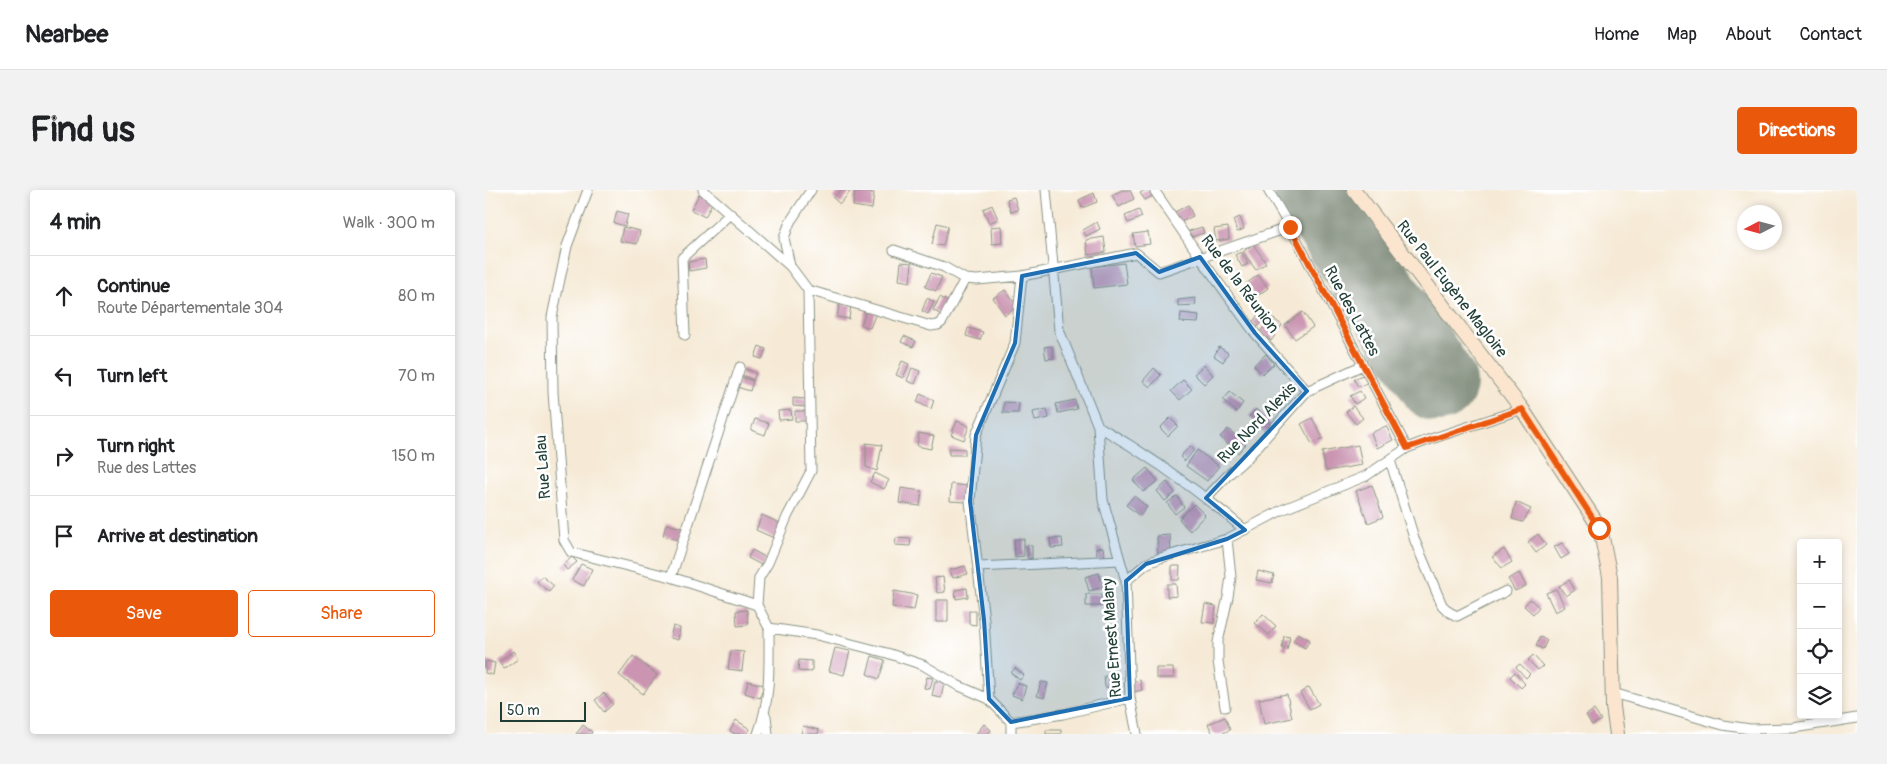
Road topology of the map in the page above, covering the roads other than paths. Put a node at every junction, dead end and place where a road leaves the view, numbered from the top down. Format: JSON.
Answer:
{"nodes":[{"id":1,"x":588,"y":190,"type":"edge"},
{"id":2,"x":703,"y":190,"type":"edge"},
{"id":3,"x":811,"y":190,"type":"edge"},
{"id":4,"x":1046,"y":190,"type":"edge"},
{"id":5,"x":1154,"y":190,"type":"edge"},
{"id":6,"x":1268,"y":190,"type":"edge"},
{"id":7,"x":1354,"y":190,"type":"edge"},
{"id":8,"x":731,"y":214,"type":"junction"},
{"id":9,"x":1290,"y":227,"type":"junction"},
{"id":10,"x":894,"y":250,"type":"dead end"},
{"id":11,"x":1200,"y":258,"type":"junction"},
{"id":12,"x":790,"y":266,"type":"junction"},
{"id":13,"x":1053,"y":270,"type":"junction"},
{"id":14,"x":1022,"y":276,"type":"junction"},
{"id":15,"x":965,"y":279,"type":"junction"},
{"id":16,"x":807,"y":290,"type":"junction"},
{"id":17,"x":685,"y":335,"type":"dead end"},
{"id":18,"x":1363,"y":365,"type":"junction"},
{"id":19,"x":740,"y":366,"type":"dead end"},
{"id":20,"x":1307,"y":392,"type":"junction"},
{"id":21,"x":1522,"y":409,"type":"junction"},
{"id":22,"x":1098,"y":426,"type":"junction"},
{"id":23,"x":1407,"y":448,"type":"junction"},
{"id":24,"x":1390,"y":460,"type":"junction"},
{"id":25,"x":1207,"y":498,"type":"junction"},
{"id":26,"x":1245,"y":530,"type":"junction"},
{"id":27,"x":1227,"y":539,"type":"junction"},
{"id":28,"x":1120,"y":560,"type":"junction"},
{"id":29,"x":978,"y":567,"type":"junction"},
{"id":30,"x":671,"y":577,"type":"junction"},
{"id":31,"x":1126,"y":581,"type":"junction"},
{"id":32,"x":1506,"y":591,"type":"dead end"},
{"id":33,"x":757,"y":605,"type":"junction"},
{"id":34,"x":769,"y":628,"type":"junction"},
{"id":35,"x":1613,"y":693,"type":"junction"},
{"id":36,"x":1131,"y":698,"type":"junction"},
{"id":37,"x":989,"y":699,"type":"junction"},
{"id":38,"x":1225,"y":707,"type":"dead end"},
{"id":39,"x":766,"y":714,"type":"junction"},
{"id":40,"x":1857,"y":718,"type":"edge"},
{"id":41,"x":1011,"y":722,"type":"junction"},
{"id":42,"x":758,"y":734,"type":"edge"},
{"id":43,"x":769,"y":734,"type":"edge"},
{"id":44,"x":1011,"y":734,"type":"edge"},
{"id":45,"x":1137,"y":734,"type":"edge"},
{"id":46,"x":1617,"y":734,"type":"edge"}],
"edges":[{"from":1,"to":30,"type":"street","name":"Rue Lalau"},
{"from":2,"to":8,"type":"street"},
{"from":3,"to":12,"type":"street"},
{"from":4,"to":13,"type":"street","name":"Rue Ernest Malary"},
{"from":5,"to":11,"type":"street","name":"Rue de la Réunion"},
{"from":6,"to":9,"type":"street","name":"Rue des Lattes"},
{"from":7,"to":21,"type":"main road","name":"Rue Paul Eugène Magloire"},
{"from":8,"to":12,"type":"street"},
{"from":8,"to":17,"type":"street"},
{"from":9,"to":11,"type":"street"},
{"from":9,"to":18,"type":"street","name":"Rue des Lattes"},
{"from":10,"to":15,"type":"street"},
{"from":11,"to":13,"type":"street"},
{"from":11,"to":20,"type":"street","name":"Rue de la Réunion"},
{"from":12,"to":16,"type":"street"},
{"from":13,"to":14,"type":"street"},
{"from":13,"to":22,"type":"street","name":"Rue Ernest Malary"},
{"from":14,"to":15,"type":"street"},
{"from":14,"to":29,"type":"street"},
{"from":15,"to":16,"type":"street"},
{"from":16,"to":33,"type":"street"},
{"from":18,"to":20,"type":"street","name":"Rue Nord Alexis"},
{"from":18,"to":23,"type":"street","name":"Rue des Lattes"},
{"from":19,"to":30,"type":"street"},
{"from":20,"to":25,"type":"street","name":"Rue Nord Alexis"},
{"from":21,"to":23,"type":"street"},
{"from":21,"to":35,"type":"main road","name":"Rue Paul Eugène Magloire"},
{"from":22,"to":25,"type":"street"},
{"from":22,"to":28,"type":"street","name":"Rue Ernest Malary"},
{"from":23,"to":24,"type":"street"},
{"from":24,"to":26,"type":"street"},
{"from":24,"to":32,"type":"street"},
{"from":25,"to":26,"type":"street"},
{"from":26,"to":27,"type":"street"},
{"from":27,"to":31,"type":"street"},
{"from":27,"to":38,"type":"street"},
{"from":28,"to":29,"type":"street"},
{"from":28,"to":31,"type":"street","name":"Rue Ernest Malary"},
{"from":29,"to":37,"type":"street"},
{"from":30,"to":33,"type":"street","name":"Rue Lalau"},
{"from":31,"to":36,"type":"street","name":"Rue Ernest Malary"},
{"from":33,"to":34,"type":"street"},
{"from":34,"to":37,"type":"street"},
{"from":34,"to":39,"type":"street"},
{"from":35,"to":40,"type":"street"},
{"from":35,"to":46,"type":"main road","name":"Rue Paul Eugène Magloire"},
{"from":36,"to":41,"type":"street"},
{"from":36,"to":45,"type":"street","name":"Rue Ernest Malary"},
{"from":37,"to":41,"type":"street"},
{"from":39,"to":42,"type":"street"},
{"from":39,"to":43,"type":"street"},
{"from":41,"to":44,"type":"street"}]}
